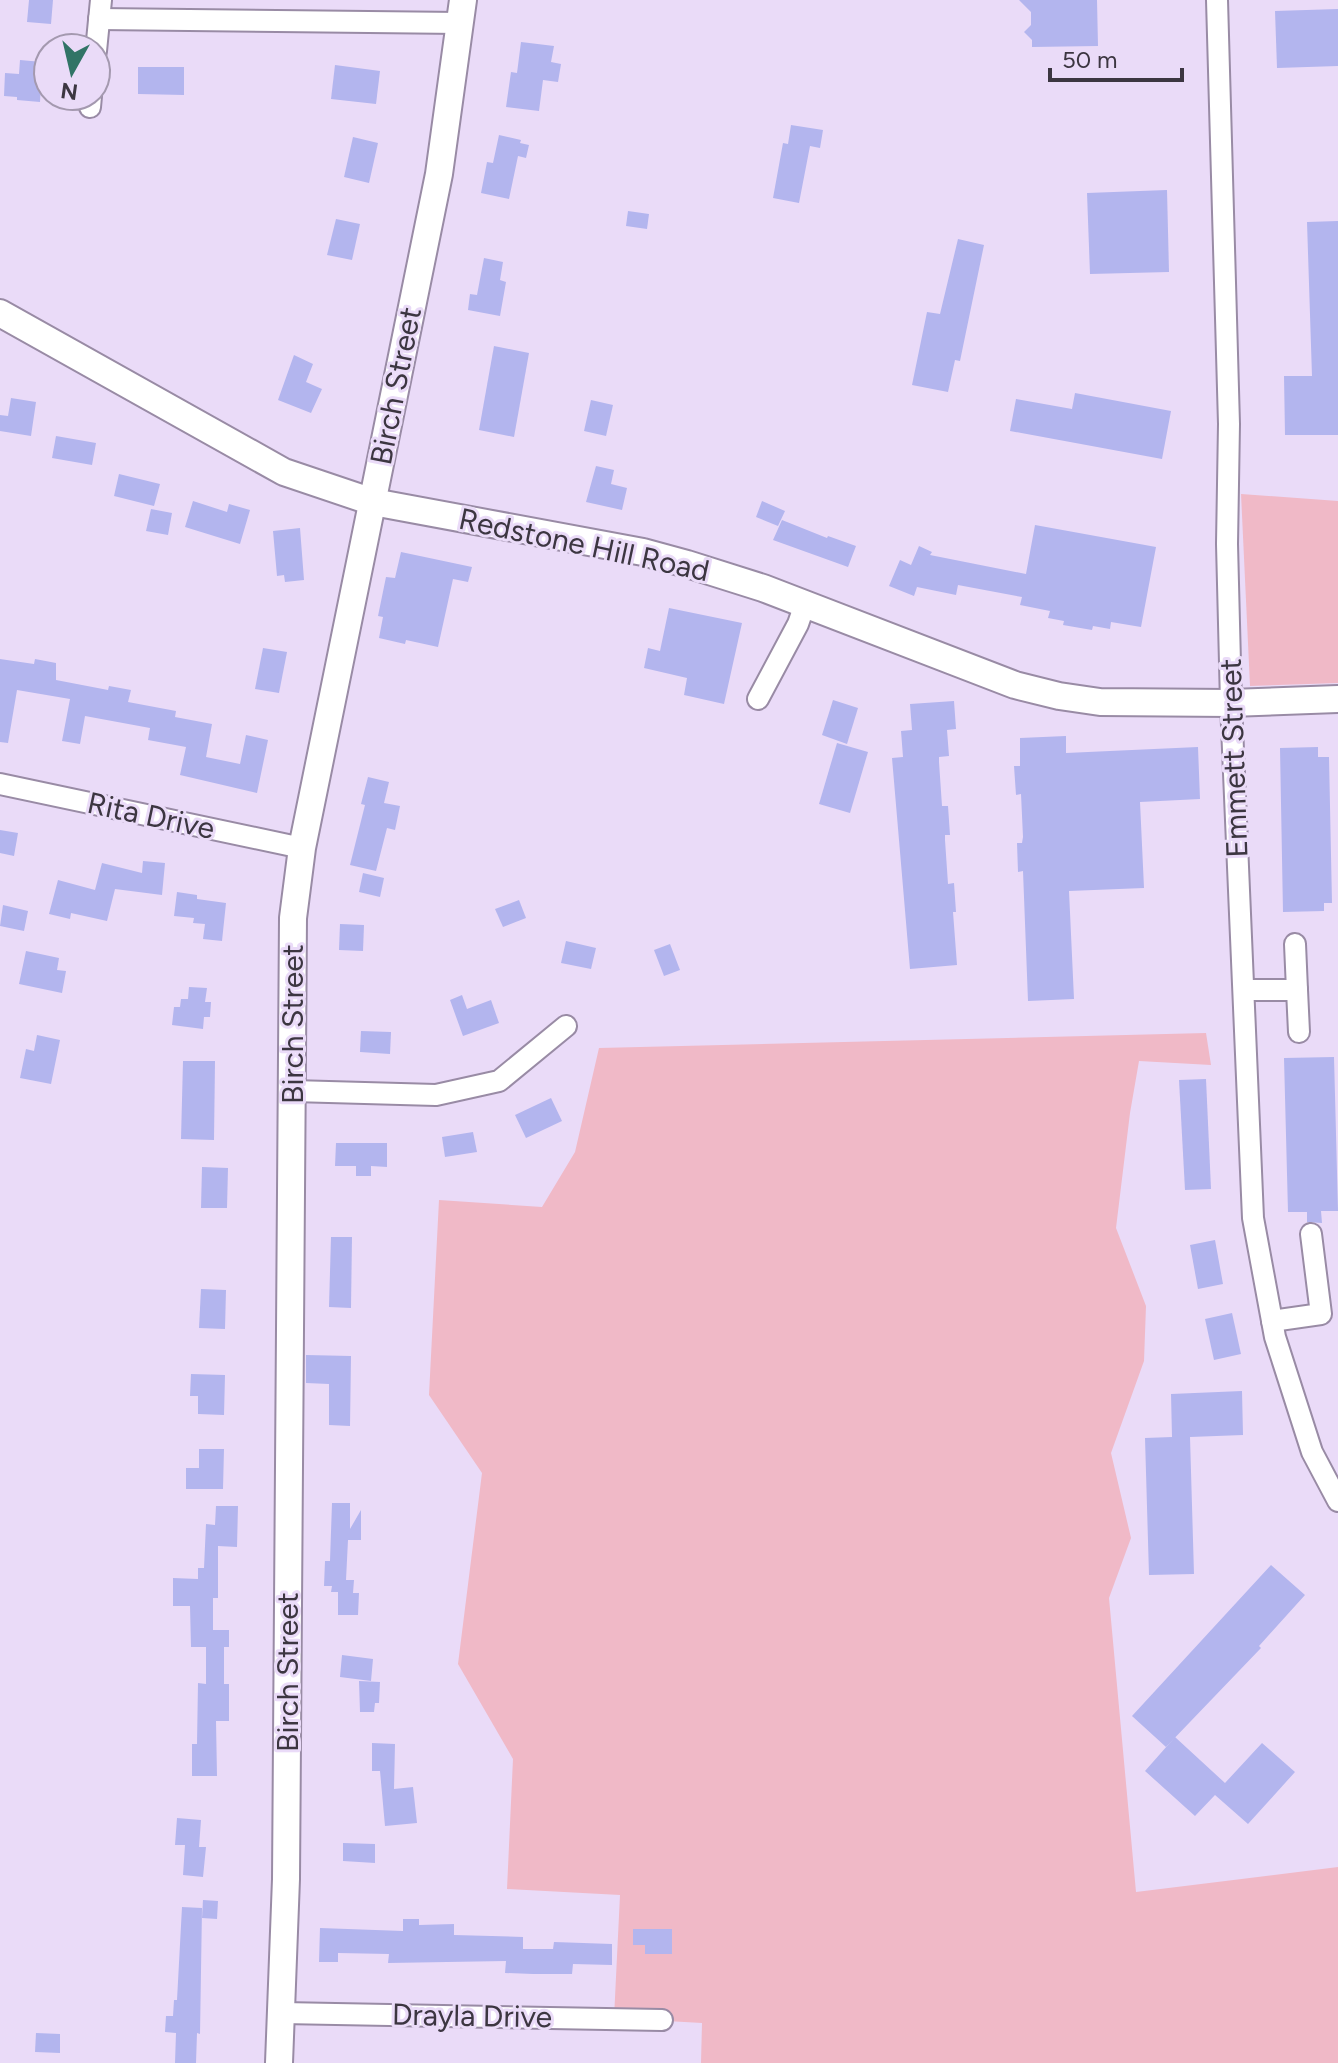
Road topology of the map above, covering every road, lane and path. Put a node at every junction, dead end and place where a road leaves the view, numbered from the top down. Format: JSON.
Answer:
{"nodes":[{"id":1,"x":1217,"y":0,"type":"edge"},
{"id":2,"x":100,"y":9,"type":"edge"},
{"id":3,"x":462,"y":12,"type":"edge"},
{"id":4,"x":98,"y":32,"type":"edge"},
{"id":5,"x":0,"y":313,"type":"edge"},
{"id":6,"x":373,"y":502,"type":"junction"},
{"id":7,"x":805,"y":604,"type":"junction"},
{"id":8,"x":758,"y":699,"type":"dead end"},
{"id":9,"x":1338,"y":699,"type":"edge"},
{"id":10,"x":1231,"y":703,"type":"junction"},
{"id":11,"x":0,"y":784,"type":"edge"},
{"id":12,"x":302,"y":848,"type":"junction"},
{"id":13,"x":1295,"y":944,"type":"dead end"},
{"id":14,"x":1244,"y":990,"type":"junction"},
{"id":15,"x":1297,"y":990,"type":"junction"},
{"id":16,"x":566,"y":1026,"type":"dead end"},
{"id":17,"x":1299,"y":1032,"type":"dead end"},
{"id":18,"x":293,"y":1091,"type":"junction"},
{"id":19,"x":1311,"y":1234,"type":"dead end"},
{"id":20,"x":1272,"y":1321,"type":"junction"},
{"id":21,"x":1338,"y":1501,"type":"edge"},
{"id":22,"x":282,"y":2013,"type":"junction"},
{"id":23,"x":662,"y":2020,"type":"dead end"},
{"id":24,"x":279,"y":2063,"type":"edge"}],
"edges":[{"from":1,"to":10,"type":"street","name":"Emmett Street"},
{"from":2,"to":3,"type":"street"},
{"from":2,"to":4,"type":"street"},
{"from":3,"to":6,"type":"main road","name":"Birch Street"},
{"from":5,"to":6,"type":"main road","name":"Redstone Hill Road"},
{"from":6,"to":7,"type":"main road","name":"Redstone Hill Road"},
{"from":6,"to":12,"type":"main road","name":"Birch Street"},
{"from":7,"to":8,"type":"street"},
{"from":7,"to":10,"type":"main road","name":"Redstone Hill Road"},
{"from":9,"to":10,"type":"main road","name":"Redstone Hill Road"},
{"from":10,"to":14,"type":"street","name":"Emmett Street"},
{"from":11,"to":12,"type":"street","name":"Rita Drive"},
{"from":12,"to":18,"type":"main road","name":"Birch Street"},
{"from":13,"to":15,"type":"street"},
{"from":14,"to":15,"type":"street"},
{"from":14,"to":20,"type":"street","name":"Emmett Street"},
{"from":15,"to":17,"type":"street"},
{"from":16,"to":18,"type":"street"},
{"from":18,"to":22,"type":"main road","name":"Birch Street"},
{"from":19,"to":20,"type":"street"},
{"from":20,"to":21,"type":"street","name":"Emmett Street"},
{"from":22,"to":23,"type":"street","name":"Drayla Drive"},
{"from":22,"to":24,"type":"main road","name":"Birch Street"}]}
